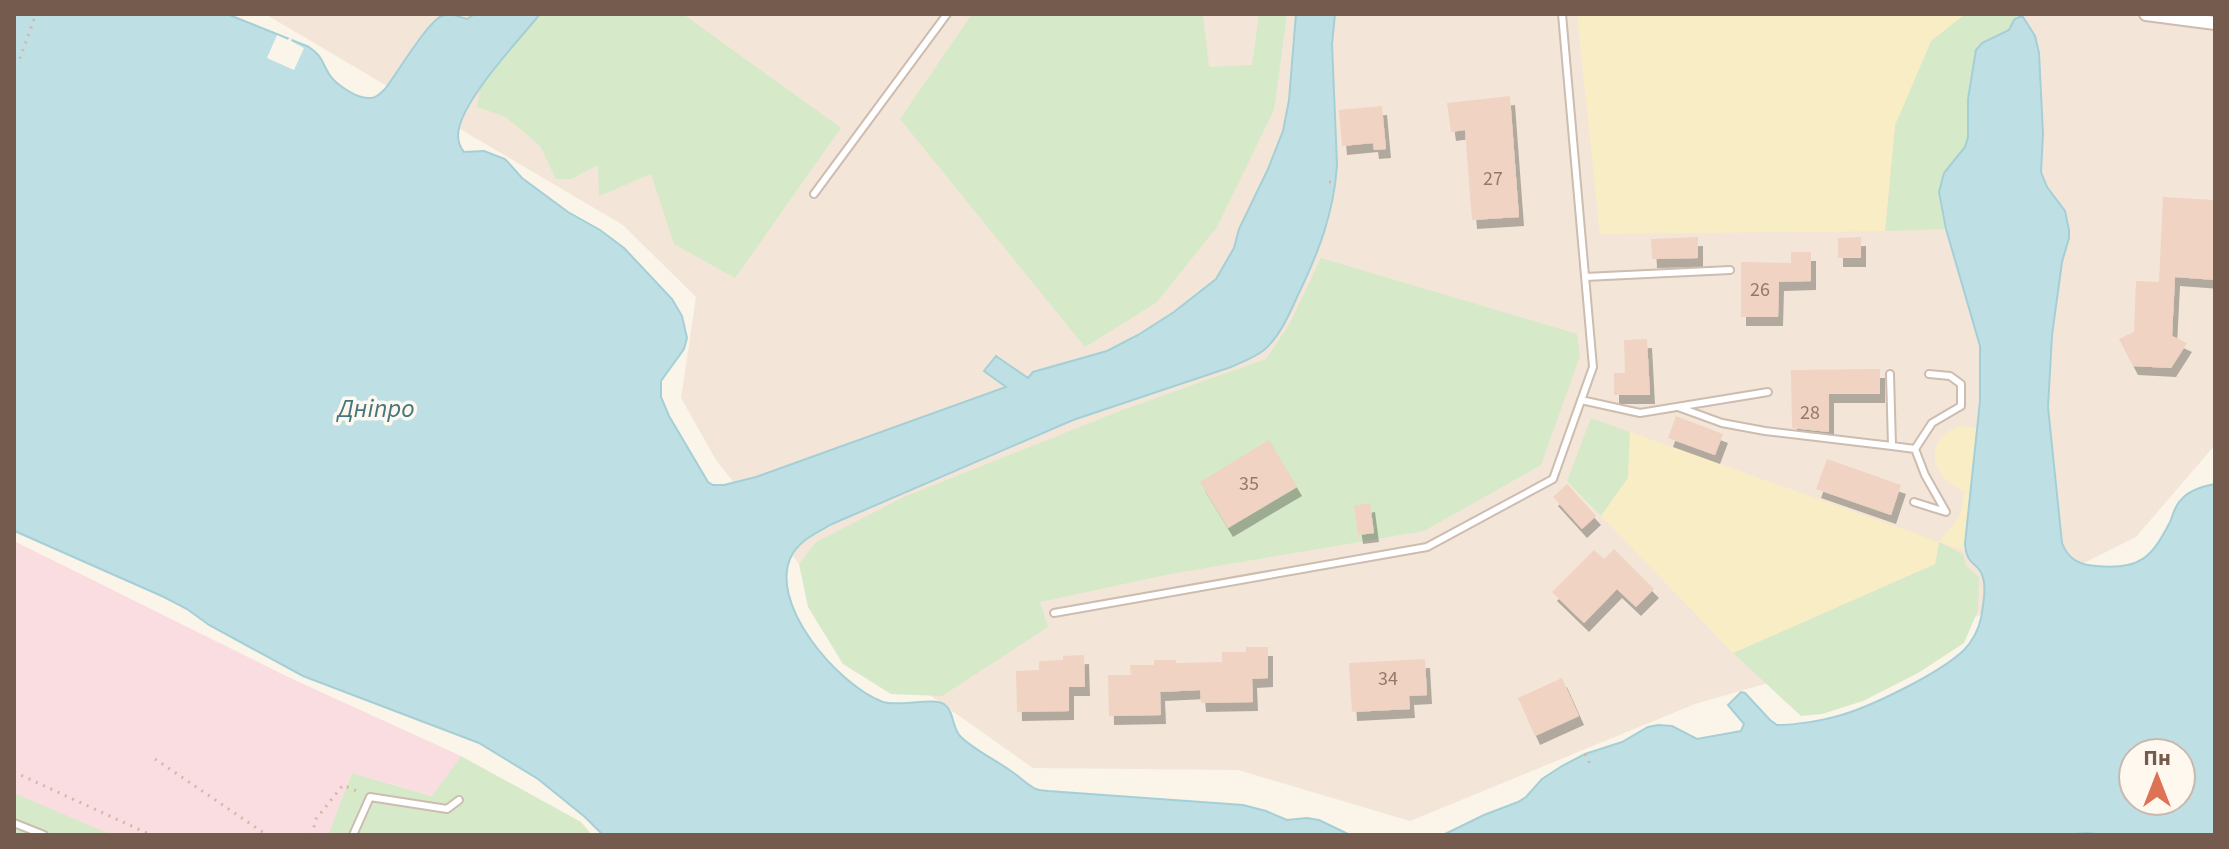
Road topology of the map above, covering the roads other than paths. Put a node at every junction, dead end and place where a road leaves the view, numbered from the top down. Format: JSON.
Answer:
{"nodes":[{"id":1,"x":947,"y":14,"type":"edge"},
{"id":2,"x":1562,"y":14,"type":"edge"},
{"id":3,"x":2146,"y":14,"type":"edge"},
{"id":4,"x":2215,"y":23,"type":"edge"},
{"id":5,"x":814,"y":194,"type":"dead end"},
{"id":6,"x":1730,"y":270,"type":"dead end"},
{"id":7,"x":1585,"y":277,"type":"junction"},
{"id":8,"x":1890,"y":374,"type":"dead end"},
{"id":9,"x":1929,"y":374,"type":"dead end"},
{"id":10,"x":1768,"y":392,"type":"dead end"},
{"id":11,"x":1581,"y":400,"type":"junction"},
{"id":12,"x":1678,"y":407,"type":"junction"},
{"id":13,"x":1892,"y":446,"type":"junction"},
{"id":14,"x":1915,"y":449,"type":"junction"},
{"id":15,"x":1914,"y":502,"type":"dead end"},
{"id":16,"x":1054,"y":613,"type":"dead end"},
{"id":17,"x":459,"y":800,"type":"dead end"},
{"id":18,"x":14,"y":823,"type":"edge"},
{"id":19,"x":44,"y":835,"type":"edge"},
{"id":20,"x":353,"y":835,"type":"edge"}],
"edges":[{"from":1,"to":5,"type":"lane"},
{"from":2,"to":7,"type":"lane"},
{"from":3,"to":4,"type":"street"},
{"from":6,"to":7,"type":"lane"},
{"from":7,"to":11,"type":"lane"},
{"from":8,"to":13,"type":"lane"},
{"from":9,"to":14,"type":"lane"},
{"from":10,"to":12,"type":"lane"},
{"from":11,"to":12,"type":"lane"},
{"from":11,"to":16,"type":"lane"},
{"from":12,"to":13,"type":"lane"},
{"from":13,"to":14,"type":"lane"},
{"from":14,"to":15,"type":"lane"},
{"from":17,"to":20,"type":"lane"},
{"from":18,"to":19,"type":"lane"}]}
